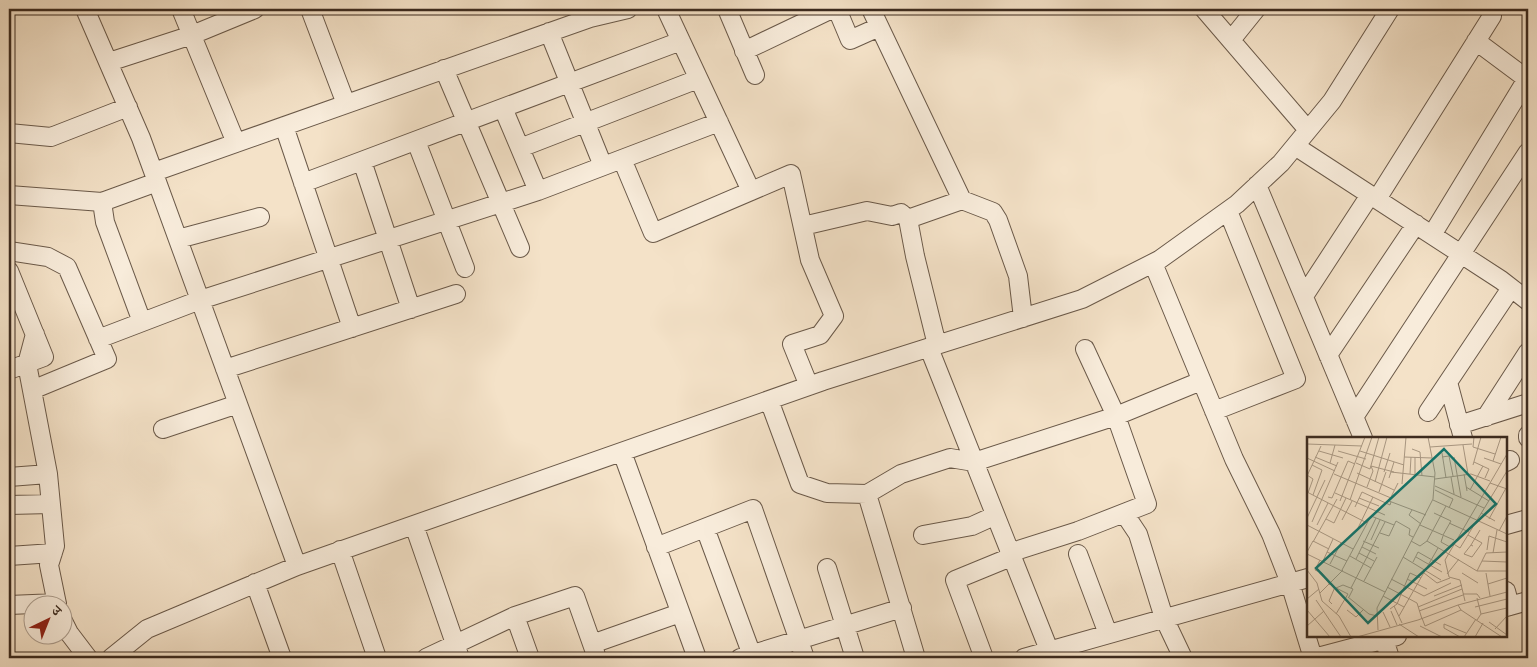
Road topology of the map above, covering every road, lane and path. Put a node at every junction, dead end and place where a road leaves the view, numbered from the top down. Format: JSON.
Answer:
{"nodes":[{"id":1,"x":85,"y":9,"type":"edge"},
{"id":2,"x":181,"y":9,"type":"edge"},
{"id":3,"x":255,"y":9,"type":"edge"},
{"id":4,"x":310,"y":9,"type":"edge"},
{"id":5,"x":628,"y":9,"type":"edge"},
{"id":6,"x":666,"y":9,"type":"edge"},
{"id":7,"x":727,"y":9,"type":"edge"},
{"id":8,"x":832,"y":9,"type":"edge"},
{"id":9,"x":837,"y":9,"type":"edge"},
{"id":10,"x":871,"y":9,"type":"edge"},
{"id":11,"x":1204,"y":9,"type":"edge"},
{"id":12,"x":1256,"y":9,"type":"edge"},
{"id":13,"x":1390,"y":9,"type":"edge"},
{"id":14,"x":589,"y":13,"type":"edge"},
{"id":15,"x":1492,"y":16,"type":"dead end"},
{"id":16,"x":879,"y":27,"type":"junction"},
{"id":17,"x":549,"y":32,"type":"junction"},
{"id":18,"x":192,"y":35,"type":"junction"},
{"id":19,"x":1231,"y":40,"type":"junction"},
{"id":20,"x":681,"y":41,"type":"junction"},
{"id":21,"x":1476,"y":41,"type":"junction"},
{"id":22,"x":744,"y":51,"type":"junction"},
{"id":23,"x":109,"y":62,"type":"junction"},
{"id":24,"x":444,"y":69,"type":"junction"},
{"id":25,"x":754,"y":75,"type":"dead end"},
{"id":26,"x":698,"y":79,"type":"junction"},
{"id":27,"x":569,"y":83,"type":"junction"},
{"id":28,"x":346,"y":104,"type":"junction"},
{"id":29,"x":128,"y":107,"type":"junction"},
{"id":30,"x":503,"y":108,"type":"junction"},
{"id":31,"x":466,"y":122,"type":"junction"},
{"id":32,"x":585,"y":122,"type":"junction"},
{"id":33,"x":718,"y":122,"type":"junction"},
{"id":34,"x":284,"y":126,"type":"junction"},
{"id":35,"x":1308,"y":130,"type":"junction"},
{"id":36,"x":9,"y":133,"type":"edge"},
{"id":37,"x":416,"y":140,"type":"junction"},
{"id":38,"x":236,"y":143,"type":"junction"},
{"id":39,"x":1295,"y":146,"type":"junction"},
{"id":40,"x":520,"y":148,"type":"junction"},
{"id":41,"x":1528,"y":152,"type":"edge"},
{"id":42,"x":622,"y":159,"type":"junction"},
{"id":43,"x":362,"y":161,"type":"junction"},
{"id":44,"x":603,"y":166,"type":"junction"},
{"id":45,"x":155,"y":177,"type":"junction"},
{"id":46,"x":303,"y":183,"type":"junction"},
{"id":47,"x":1257,"y":185,"type":"junction"},
{"id":48,"x":538,"y":191,"type":"junction"},
{"id":49,"x":751,"y":191,"type":"junction"},
{"id":50,"x":9,"y":195,"type":"edge"},
{"id":51,"x":1374,"y":197,"type":"junction"},
{"id":52,"x":962,"y":200,"type":"junction"},
{"id":53,"x":102,"y":202,"type":"junction"},
{"id":54,"x":500,"y":203,"type":"junction"},
{"id":55,"x":1228,"y":211,"type":"junction"},
{"id":56,"x":260,"y":217,"type":"dead end"},
{"id":57,"x":908,"y":219,"type":"junction"},
{"id":58,"x":447,"y":220,"type":"junction"},
{"id":59,"x":1416,"y":224,"type":"junction"},
{"id":60,"x":802,"y":226,"type":"junction"},
{"id":61,"x":1432,"y":235,"type":"junction"},
{"id":62,"x":178,"y":239,"type":"junction"},
{"id":63,"x":388,"y":239,"type":"junction"},
{"id":64,"x":520,"y":248,"type":"dead end"},
{"id":65,"x":9,"y":252,"type":"edge"},
{"id":66,"x":1462,"y":255,"type":"junction"},
{"id":67,"x":329,"y":259,"type":"junction"},
{"id":68,"x":1153,"y":263,"type":"junction"},
{"id":69,"x":465,"y":268,"type":"dead end"},
{"id":70,"x":9,"y":271,"type":"edge"},
{"id":71,"x":1511,"y":288,"type":"junction"},
{"id":72,"x":456,"y":294,"type":"dead end"},
{"id":73,"x":1304,"y":296,"type":"junction"},
{"id":74,"x":200,"y":300,"type":"junction"},
{"id":75,"x":1528,"y":301,"type":"edge"},
{"id":76,"x":411,"y":309,"type":"junction"},
{"id":77,"x":1023,"y":318,"type":"junction"},
{"id":78,"x":142,"y":322,"type":"junction"},
{"id":79,"x":352,"y":328,"type":"junction"},
{"id":80,"x":98,"y":339,"type":"junction"},
{"id":81,"x":933,"y":346,"type":"junction"},
{"id":82,"x":1085,"y":349,"type":"dead end"},
{"id":83,"x":1528,"y":352,"type":"edge"},
{"id":84,"x":1328,"y":355,"type":"junction"},
{"id":85,"x":27,"y":364,"type":"junction"},
{"id":86,"x":225,"y":369,"type":"junction"},
{"id":87,"x":9,"y":370,"type":"edge"},
{"id":88,"x":1201,"y":381,"type":"junction"},
{"id":89,"x":1448,"y":382,"type":"junction"},
{"id":90,"x":809,"y":386,"type":"junction"},
{"id":91,"x":32,"y":390,"type":"junction"},
{"id":92,"x":770,"y":400,"type":"junction"},
{"id":93,"x":1528,"y":403,"type":"edge"},
{"id":94,"x":238,"y":404,"type":"junction"},
{"id":95,"x":1214,"y":411,"type":"junction"},
{"id":96,"x":1428,"y":412,"type":"dead end"},
{"id":97,"x":1116,"y":416,"type":"junction"},
{"id":98,"x":1486,"y":417,"type":"junction"},
{"id":99,"x":1354,"y":418,"type":"junction"},
{"id":100,"x":163,"y":429,"type":"dead end"},
{"id":101,"x":1461,"y":432,"type":"edge"},
{"id":102,"x":1363,"y":437,"type":"edge"},
{"id":103,"x":622,"y":452,"type":"junction"},
{"id":104,"x":974,"y":462,"type":"junction"},
{"id":105,"x":48,"y":474,"type":"junction"},
{"id":106,"x":9,"y":477,"type":"edge"},
{"id":107,"x":867,"y":494,"type":"junction"},
{"id":108,"x":51,"y":504,"type":"junction"},
{"id":109,"x":9,"y":505,"type":"edge"},
{"id":110,"x":1124,"y":513,"type":"junction"},
{"id":111,"x":1528,"y":519,"type":"edge"},
{"id":112,"x":996,"y":520,"type":"junction"},
{"id":113,"x":414,"y":525,"type":"junction"},
{"id":114,"x":1507,"y":525,"type":"edge"},
{"id":115,"x":705,"y":528,"type":"junction"},
{"id":116,"x":923,"y":536,"type":"dead end"},
{"id":117,"x":656,"y":546,"type":"junction"},
{"id":118,"x":340,"y":550,"type":"junction"},
{"id":119,"x":53,"y":553,"type":"junction"},
{"id":120,"x":1078,"y":554,"type":"dead end"},
{"id":121,"x":1010,"y":555,"type":"junction"},
{"id":122,"x":9,"y":556,"type":"edge"},
{"id":123,"x":297,"y":566,"type":"junction"},
{"id":124,"x":827,"y":568,"type":"dead end"},
{"id":125,"x":1307,"y":578,"type":"edge"},
{"id":126,"x":255,"y":583,"type":"junction"},
{"id":127,"x":1290,"y":583,"type":"junction"},
{"id":128,"x":56,"y":594,"type":"edge"},
{"id":129,"x":1507,"y":601,"type":"edge"},
{"id":130,"x":1528,"y":601,"type":"edge"},
{"id":131,"x":9,"y":605,"type":"edge"},
{"id":132,"x":22,"y":606,"type":"edge"},
{"id":133,"x":902,"y":608,"type":"junction"},
{"id":134,"x":680,"y":613,"type":"junction"},
{"id":135,"x":515,"y":616,"type":"junction"},
{"id":136,"x":1164,"y":618,"type":"junction"},
{"id":137,"x":845,"y":626,"type":"junction"},
{"id":138,"x":1108,"y":634,"type":"junction"},
{"id":139,"x":72,"y":637,"type":"edge"},
{"id":140,"x":1379,"y":639,"type":"edge"},
{"id":141,"x":799,"y":640,"type":"junction"},
{"id":142,"x":1049,"y":650,"type":"junction"},
{"id":143,"x":458,"y":651,"type":"edge"},
{"id":144,"x":595,"y":651,"type":"edge"},
{"id":145,"x":748,"y":657,"type":"edge"},
{"id":146,"x":88,"y":658,"type":"edge"},
{"id":147,"x":111,"y":658,"type":"edge"},
{"id":148,"x":282,"y":658,"type":"edge"},
{"id":149,"x":377,"y":658,"type":"edge"},
{"id":150,"x":426,"y":658,"type":"edge"},
{"id":151,"x":530,"y":658,"type":"edge"},
{"id":152,"x":696,"y":658,"type":"edge"},
{"id":153,"x":806,"y":658,"type":"edge"},
{"id":154,"x":855,"y":658,"type":"edge"},
{"id":155,"x":916,"y":658,"type":"edge"},
{"id":156,"x":984,"y":658,"type":"edge"},
{"id":157,"x":1024,"y":658,"type":"edge"},
{"id":158,"x":1183,"y":658,"type":"edge"},
{"id":159,"x":1313,"y":658,"type":"edge"},
{"id":160,"x":1390,"y":658,"type":"edge"}],
"edges":[{"from":1,"to":23,"type":"street"},
{"from":2,"to":18,"type":"street"},
{"from":3,"to":18,"type":"street"},
{"from":4,"to":28,"type":"street"},
{"from":5,"to":14,"type":"street"},
{"from":6,"to":20,"type":"street"},
{"from":7,"to":22,"type":"street"},
{"from":8,"to":22,"type":"street"},
{"from":9,"to":16,"type":"street"},
{"from":10,"to":16,"type":"street"},
{"from":11,"to":19,"type":"street"},
{"from":12,"to":19,"type":"street"},
{"from":13,"to":35,"type":"street"},
{"from":14,"to":17,"type":"street"},
{"from":15,"to":21,"type":"street"},
{"from":16,"to":52,"type":"street"},
{"from":17,"to":24,"type":"street"},
{"from":17,"to":27,"type":"street"},
{"from":18,"to":23,"type":"street"},
{"from":18,"to":38,"type":"street"},
{"from":19,"to":35,"type":"street"},
{"from":20,"to":26,"type":"street"},
{"from":20,"to":27,"type":"street"},
{"from":21,"to":51,"type":"street"},
{"from":21,"to":61,"type":"street"},
{"from":22,"to":25,"type":"street"},
{"from":23,"to":29,"type":"street"},
{"from":24,"to":28,"type":"street"},
{"from":24,"to":31,"type":"street"},
{"from":26,"to":32,"type":"street"},
{"from":26,"to":33,"type":"street"},
{"from":27,"to":30,"type":"street"},
{"from":27,"to":32,"type":"street"},
{"from":28,"to":34,"type":"street"},
{"from":29,"to":36,"type":"street"},
{"from":29,"to":45,"type":"street"},
{"from":30,"to":31,"type":"street"},
{"from":30,"to":40,"type":"street"},
{"from":31,"to":37,"type":"street"},
{"from":31,"to":54,"type":"street"},
{"from":32,"to":40,"type":"street"},
{"from":32,"to":44,"type":"street"},
{"from":33,"to":42,"type":"street"},
{"from":33,"to":49,"type":"street"},
{"from":34,"to":38,"type":"street"},
{"from":34,"to":46,"type":"street"},
{"from":35,"to":39,"type":"street"},
{"from":37,"to":43,"type":"street"},
{"from":37,"to":58,"type":"street"},
{"from":38,"to":45,"type":"street"},
{"from":39,"to":47,"type":"street"},
{"from":39,"to":51,"type":"street"},
{"from":40,"to":48,"type":"street"},
{"from":41,"to":66,"type":"street"},
{"from":42,"to":44,"type":"street"},
{"from":42,"to":49,"type":"street"},
{"from":43,"to":46,"type":"street"},
{"from":43,"to":63,"type":"street"},
{"from":44,"to":48,"type":"street"},
{"from":45,"to":53,"type":"street"},
{"from":45,"to":62,"type":"street"},
{"from":46,"to":67,"type":"street"},
{"from":47,"to":55,"type":"street"},
{"from":47,"to":73,"type":"street"},
{"from":48,"to":54,"type":"street"},
{"from":49,"to":60,"type":"street"},
{"from":50,"to":53,"type":"street"},
{"from":51,"to":59,"type":"street"},
{"from":51,"to":73,"type":"street"},
{"from":52,"to":57,"type":"street"},
{"from":52,"to":77,"type":"street"},
{"from":53,"to":78,"type":"street"},
{"from":54,"to":58,"type":"street"},
{"from":54,"to":64,"type":"street"},
{"from":55,"to":68,"type":"street"},
{"from":55,"to":95,"type":"street"},
{"from":56,"to":62,"type":"street"},
{"from":57,"to":60,"type":"street"},
{"from":57,"to":81,"type":"street"},
{"from":58,"to":63,"type":"street"},
{"from":58,"to":69,"type":"street"},
{"from":59,"to":61,"type":"street"},
{"from":59,"to":84,"type":"street"},
{"from":60,"to":90,"type":"street"},
{"from":61,"to":66,"type":"street"},
{"from":62,"to":74,"type":"street"},
{"from":63,"to":67,"type":"street"},
{"from":63,"to":76,"type":"street"},
{"from":65,"to":80,"type":"street"},
{"from":66,"to":71,"type":"street"},
{"from":66,"to":99,"type":"street"},
{"from":67,"to":74,"type":"street"},
{"from":67,"to":79,"type":"street"},
{"from":68,"to":77,"type":"street"},
{"from":68,"to":88,"type":"street"},
{"from":70,"to":85,"type":"street"},
{"from":71,"to":75,"type":"street"},
{"from":71,"to":89,"type":"street"},
{"from":72,"to":76,"type":"street"},
{"from":73,"to":84,"type":"street"},
{"from":74,"to":78,"type":"street"},
{"from":74,"to":86,"type":"street"},
{"from":76,"to":79,"type":"street"},
{"from":77,"to":81,"type":"street"},
{"from":78,"to":80,"type":"street"},
{"from":79,"to":86,"type":"street"},
{"from":80,"to":91,"type":"street"},
{"from":81,"to":90,"type":"street"},
{"from":81,"to":104,"type":"street"},
{"from":82,"to":97,"type":"street"},
{"from":83,"to":98,"type":"street"},
{"from":84,"to":99,"type":"street"},
{"from":85,"to":87,"type":"street"},
{"from":85,"to":91,"type":"street"},
{"from":86,"to":94,"type":"street"},
{"from":88,"to":95,"type":"street"},
{"from":88,"to":97,"type":"street"},
{"from":89,"to":96,"type":"street"},
{"from":89,"to":101,"type":"street"},
{"from":90,"to":92,"type":"street"},
{"from":91,"to":105,"type":"street"},
{"from":92,"to":103,"type":"street"},
{"from":92,"to":107,"type":"street"},
{"from":93,"to":98,"type":"street"},
{"from":94,"to":100,"type":"street"},
{"from":94,"to":123,"type":"street"},
{"from":95,"to":127,"type":"street"},
{"from":97,"to":104,"type":"street"},
{"from":97,"to":110,"type":"street"},
{"from":98,"to":101,"type":"street"},
{"from":99,"to":102,"type":"street"},
{"from":103,"to":113,"type":"street"},
{"from":103,"to":117,"type":"street"},
{"from":104,"to":107,"type":"street"},
{"from":104,"to":112,"type":"street"},
{"from":105,"to":106,"type":"street"},
{"from":105,"to":108,"type":"street"},
{"from":107,"to":133,"type":"street"},
{"from":108,"to":109,"type":"street"},
{"from":108,"to":119,"type":"street"},
{"from":110,"to":121,"type":"street"},
{"from":110,"to":136,"type":"street"},
{"from":111,"to":114,"type":"street"},
{"from":112,"to":116,"type":"street"},
{"from":112,"to":121,"type":"street"},
{"from":113,"to":118,"type":"street"},
{"from":113,"to":143,"type":"street"},
{"from":115,"to":117,"type":"street"},
{"from":115,"to":141,"type":"street"},
{"from":115,"to":145,"type":"street"},
{"from":117,"to":134,"type":"street"},
{"from":118,"to":123,"type":"street"},
{"from":118,"to":149,"type":"street"},
{"from":119,"to":122,"type":"street"},
{"from":119,"to":128,"type":"street"},
{"from":120,"to":138,"type":"street"},
{"from":121,"to":142,"type":"street"},
{"from":121,"to":156,"type":"street"},
{"from":123,"to":126,"type":"street"},
{"from":124,"to":137,"type":"street"},
{"from":125,"to":127,"type":"street"},
{"from":126,"to":147,"type":"street"},
{"from":126,"to":148,"type":"street"},
{"from":127,"to":136,"type":"street"},
{"from":127,"to":159,"type":"street"},
{"from":129,"to":130,"type":"street"},
{"from":131,"to":132,"type":"street"},
{"from":133,"to":137,"type":"street"},
{"from":133,"to":155,"type":"street"},
{"from":134,"to":144,"type":"street"},
{"from":134,"to":152,"type":"street"},
{"from":135,"to":143,"type":"street"},
{"from":135,"to":144,"type":"street"},
{"from":135,"to":151,"type":"street"},
{"from":136,"to":138,"type":"street"},
{"from":136,"to":158,"type":"street"},
{"from":137,"to":141,"type":"street"},
{"from":137,"to":154,"type":"street"},
{"from":138,"to":142,"type":"street"},
{"from":139,"to":146,"type":"street"},
{"from":140,"to":159,"type":"street"},
{"from":140,"to":160,"type":"street"},
{"from":141,"to":145,"type":"street"},
{"from":141,"to":153,"type":"street"},
{"from":142,"to":157,"type":"street"},
{"from":143,"to":150,"type":"street"}]}
